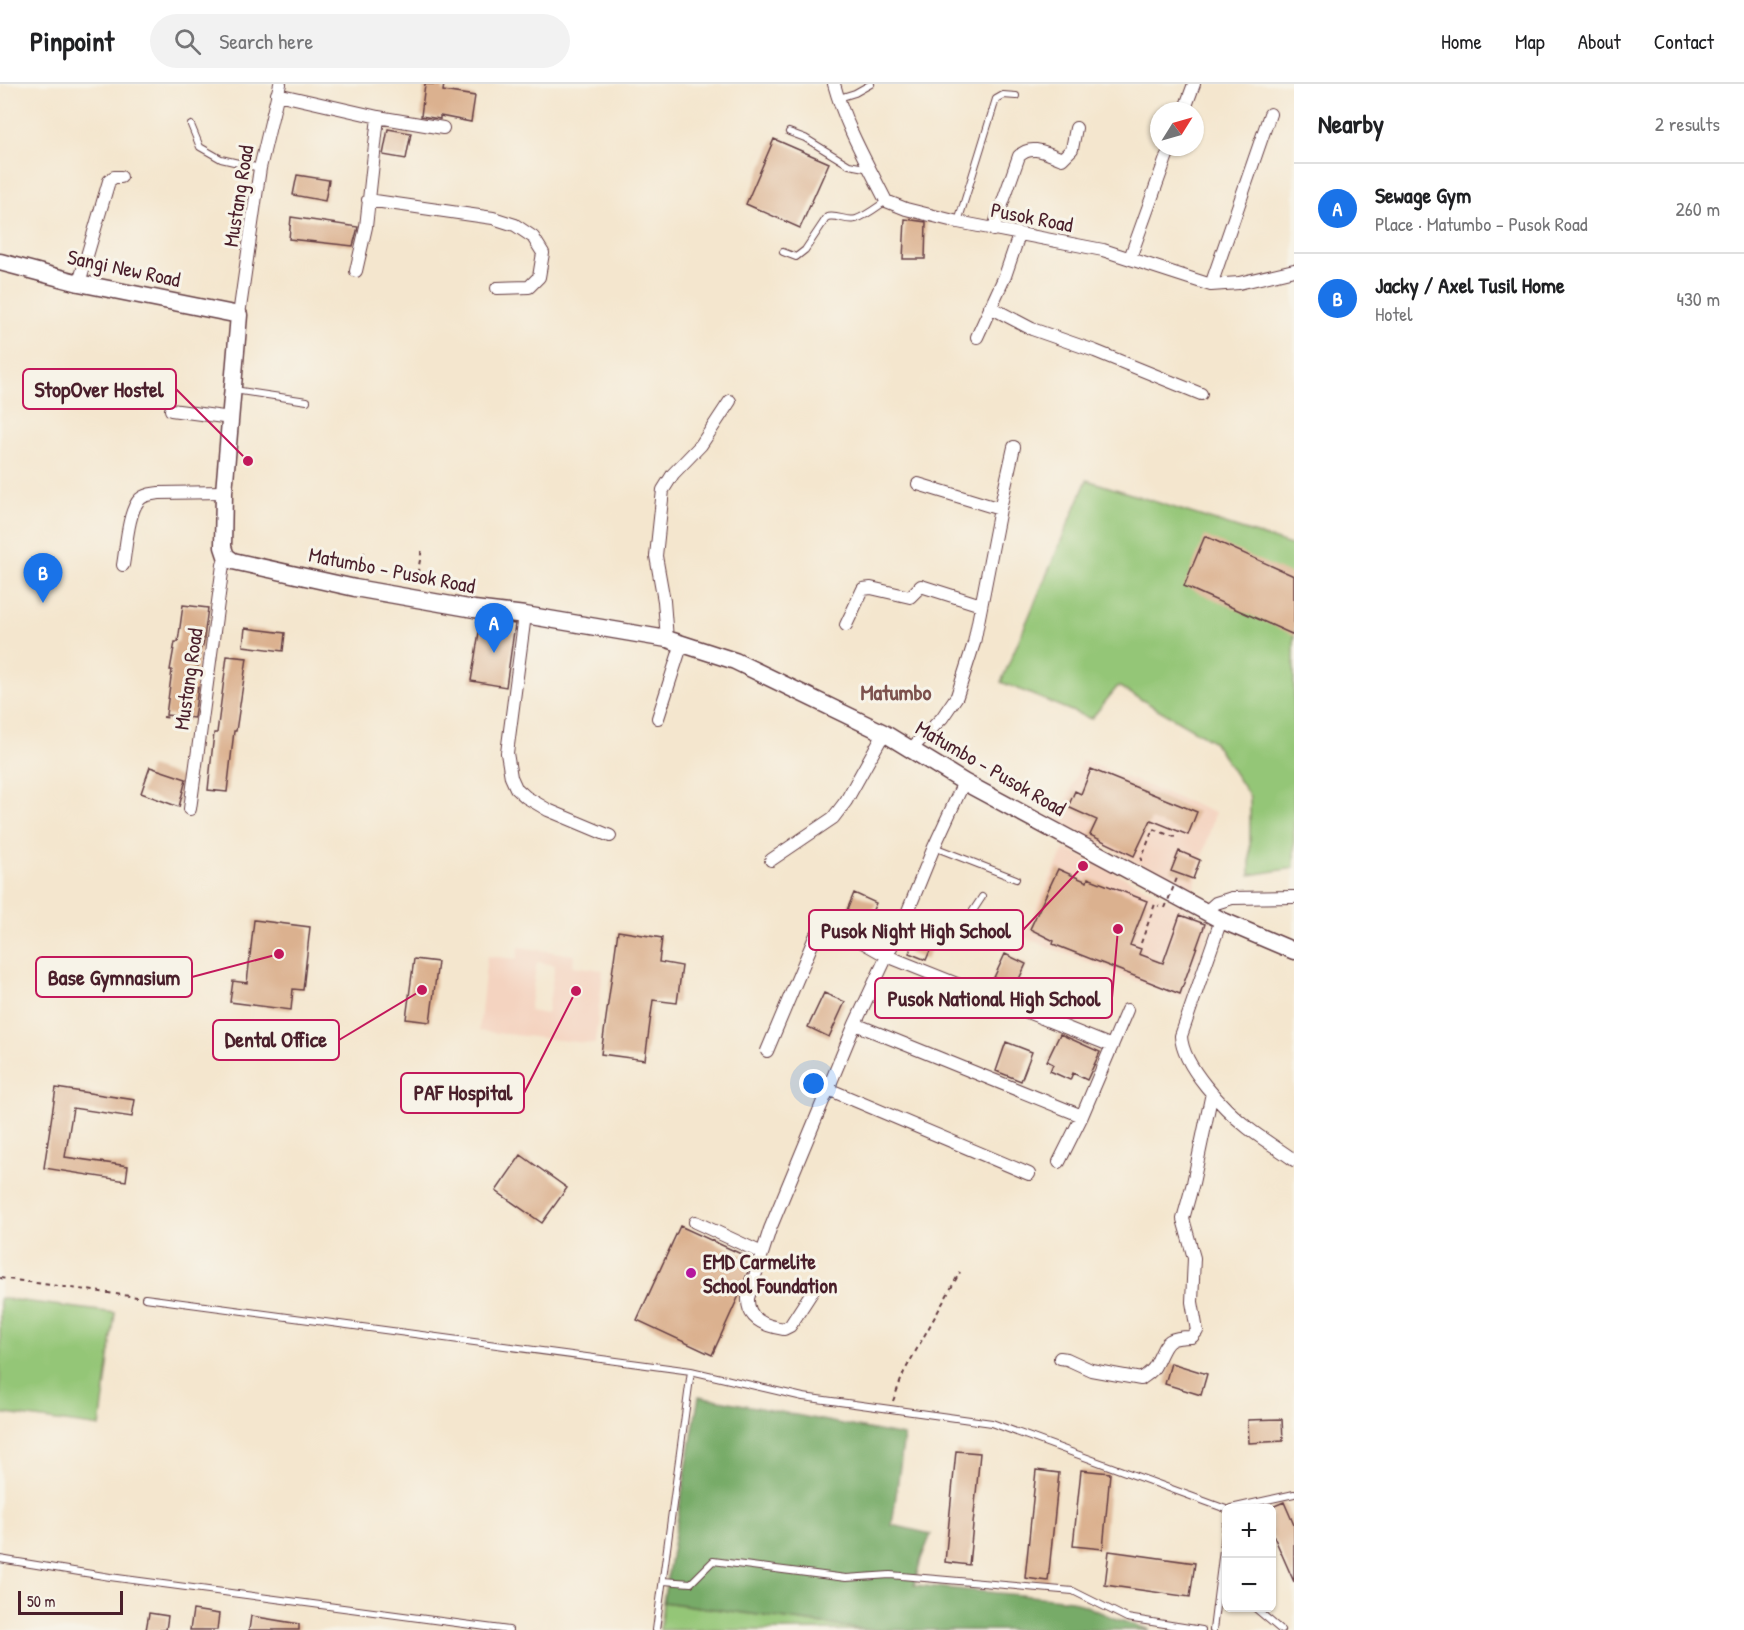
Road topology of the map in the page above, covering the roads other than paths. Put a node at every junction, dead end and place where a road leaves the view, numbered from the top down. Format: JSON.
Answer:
{"nodes":[{"id":1,"x":834,"y":84,"type":"edge"},
{"id":2,"x":871,"y":84,"type":"edge"},
{"id":3,"x":1194,"y":84,"type":"edge"},
{"id":4,"x":278,"y":89,"type":"edge"},
{"id":5,"x":1016,"y":96,"type":"dead end"},
{"id":6,"x":838,"y":99,"type":"junction"},
{"id":7,"x":1187,"y":102,"type":"edge"},
{"id":8,"x":1270,"y":114,"type":"dead end"},
{"id":9,"x":378,"y":117,"type":"junction"},
{"id":10,"x":191,"y":125,"type":"dead end"},
{"id":11,"x":443,"y":128,"type":"dead end"},
{"id":12,"x":1076,"y":128,"type":"dead end"},
{"id":13,"x":789,"y":132,"type":"dead end"},
{"id":14,"x":1167,"y":156,"type":"edge"},
{"id":15,"x":260,"y":168,"type":"junction"},
{"id":16,"x":870,"y":169,"type":"junction"},
{"id":17,"x":121,"y":177,"type":"dead end"},
{"id":18,"x":368,"y":200,"type":"junction"},
{"id":19,"x":886,"y":201,"type":"junction"},
{"id":20,"x":958,"y":222,"type":"junction"},
{"id":21,"x":993,"y":230,"type":"junction"},
{"id":22,"x":1019,"y":235,"type":"junction"},
{"id":23,"x":783,"y":252,"type":"dead end"},
{"id":24,"x":1130,"y":258,"type":"junction"},
{"id":25,"x":0,"y":262,"type":"edge"},
{"id":26,"x":1294,"y":270,"type":"edge"},
{"id":27,"x":356,"y":271,"type":"dead end"},
{"id":28,"x":79,"y":283,"type":"junction"},
{"id":29,"x":1211,"y":285,"type":"junction"},
{"id":30,"x":497,"y":288,"type":"dead end"},
{"id":31,"x":990,"y":307,"type":"junction"},
{"id":32,"x":239,"y":315,"type":"junction"},
{"id":33,"x":977,"y":337,"type":"dead end"},
{"id":34,"x":233,"y":390,"type":"junction"},
{"id":35,"x":1201,"y":394,"type":"dead end"},
{"id":36,"x":307,"y":400,"type":"dead end"},
{"id":37,"x":730,"y":401,"type":"dead end"},
{"id":38,"x":171,"y":410,"type":"dead end"},
{"id":39,"x":231,"y":418,"type":"junction"},
{"id":40,"x":1014,"y":447,"type":"dead end"},
{"id":41,"x":918,"y":484,"type":"dead end"},
{"id":42,"x":224,"y":492,"type":"junction"},
{"id":43,"x":1000,"y":509,"type":"junction"},
{"id":44,"x":226,"y":556,"type":"junction"},
{"id":45,"x":123,"y":565,"type":"dead end"},
{"id":46,"x":981,"y":605,"type":"junction"},
{"id":47,"x":525,"y":615,"type":"junction"},
{"id":48,"x":846,"y":625,"type":"dead end"},
{"id":49,"x":674,"y":641,"type":"junction"},
{"id":50,"x":658,"y":718,"type":"dead end"},
{"id":51,"x":884,"y":733,"type":"junction"},
{"id":52,"x":911,"y":749,"type":"junction"},
{"id":53,"x":964,"y":782,"type":"junction"},
{"id":54,"x":190,"y":808,"type":"dead end"},
{"id":55,"x":610,"y":836,"type":"dead end"},
{"id":56,"x":934,"y":847,"type":"junction"},
{"id":57,"x":771,"y":860,"type":"dead end"},
{"id":58,"x":1016,"y":879,"type":"dead end"},
{"id":59,"x":982,"y":897,"type":"dead end"},
{"id":60,"x":1294,"y":897,"type":"edge"},
{"id":61,"x":909,"y":910,"type":"junction"},
{"id":62,"x":1213,"y":916,"type":"junction"},
{"id":63,"x":1294,"y":951,"type":"edge"},
{"id":64,"x":887,"y":956,"type":"junction"},
{"id":65,"x":1127,"y":1010,"type":"dead end"},
{"id":66,"x":855,"y":1024,"type":"junction"},
{"id":67,"x":1112,"y":1046,"type":"junction"},
{"id":68,"x":766,"y":1051,"type":"dead end"},
{"id":69,"x":828,"y":1089,"type":"junction"},
{"id":70,"x":1212,"y":1093,"type":"junction"},
{"id":71,"x":1082,"y":1116,"type":"junction"},
{"id":72,"x":1294,"y":1160,"type":"edge"},
{"id":73,"x":1059,"y":1162,"type":"dead end"},
{"id":74,"x":1029,"y":1174,"type":"dead end"},
{"id":75,"x":695,"y":1222,"type":"dead end"},
{"id":76,"x":762,"y":1253,"type":"junction"},
{"id":77,"x":812,"y":1292,"type":"dead end"},
{"id":78,"x":145,"y":1298,"type":"road end"},
{"id":79,"x":1060,"y":1358,"type":"dead end"},
{"id":80,"x":691,"y":1371,"type":"junction"},
{"id":81,"x":1294,"y":1494,"type":"edge"},
{"id":82,"x":1252,"y":1504,"type":"edge"},
{"id":83,"x":1222,"y":1507,"type":"edge"},
{"id":84,"x":1223,"y":1558,"type":"edge"},
{"id":85,"x":0,"y":1559,"type":"edge"},
{"id":86,"x":1220,"y":1577,"type":"joint"},
{"id":87,"x":663,"y":1581,"type":"junction"},
{"id":88,"x":1260,"y":1612,"type":"edge"},
{"id":89,"x":509,"y":1630,"type":"edge"},
{"id":90,"x":656,"y":1630,"type":"edge"},
{"id":91,"x":1202,"y":1630,"type":"edge"},
{"id":92,"x":1213,"y":1630,"type":"edge"},
{"id":93,"x":1281,"y":1630,"type":"edge"}],
"edges":[{"from":1,"to":6,"type":"street"},
{"from":2,"to":6,"type":"lane"},
{"from":3,"to":7,"type":"street"},
{"from":4,"to":9,"type":"street"},
{"from":4,"to":15,"type":"street","name":"Mustang Road"},
{"from":5,"to":20,"type":"lane"},
{"from":6,"to":16,"type":"street"},
{"from":8,"to":29,"type":"street"},
{"from":9,"to":11,"type":"street"},
{"from":9,"to":18,"type":"street"},
{"from":10,"to":15,"type":"lane"},
{"from":12,"to":21,"type":"street"},
{"from":13,"to":16,"type":"lane"},
{"from":14,"to":24,"type":"street"},
{"from":15,"to":32,"type":"street","name":"Mustang Road"},
{"from":16,"to":19,"type":"street"},
{"from":17,"to":28,"type":"street"},
{"from":18,"to":27,"type":"street"},
{"from":18,"to":30,"type":"street"},
{"from":19,"to":20,"type":"street","name":"Pusok Road"},
{"from":19,"to":23,"type":"lane"},
{"from":20,"to":21,"type":"street","name":"Pusok Road"},
{"from":21,"to":22,"type":"street","name":"Pusok Road"},
{"from":22,"to":24,"type":"street","name":"Pusok Road"},
{"from":22,"to":31,"type":"street"},
{"from":24,"to":29,"type":"street","name":"Pusok Road"},
{"from":25,"to":28,"type":"street","name":"Sangi New Road"},
{"from":26,"to":29,"type":"street","name":"Pusok Road"},
{"from":28,"to":32,"type":"street","name":"Sangi New Road"},
{"from":31,"to":33,"type":"street"},
{"from":31,"to":35,"type":"street"},
{"from":32,"to":34,"type":"street"},
{"from":34,"to":36,"type":"lane"},
{"from":34,"to":39,"type":"street"},
{"from":37,"to":49,"type":"street"},
{"from":38,"to":39,"type":"street"},
{"from":39,"to":42,"type":"street"},
{"from":40,"to":43,"type":"street"},
{"from":41,"to":43,"type":"street"},
{"from":42,"to":44,"type":"street"},
{"from":42,"to":45,"type":"street"},
{"from":43,"to":46,"type":"street"},
{"from":44,"to":47,"type":"street","name":"Matumbo - Pusok Road"},
{"from":44,"to":54,"type":"street","name":"Mustang Road"},
{"from":46,"to":48,"type":"street"},
{"from":46,"to":52,"type":"street"},
{"from":47,"to":49,"type":"street","name":"Matumbo - Pusok Road"},
{"from":47,"to":55,"type":"street"},
{"from":49,"to":50,"type":"street"},
{"from":49,"to":51,"type":"street","name":"Matumbo - Pusok Road"},
{"from":51,"to":52,"type":"street","name":"Matumbo - Pusok Road"},
{"from":51,"to":57,"type":"street"},
{"from":52,"to":53,"type":"street","name":"Matumbo - Pusok Road"},
{"from":53,"to":56,"type":"street"},
{"from":53,"to":62,"type":"street","name":"Matumbo - Pusok Road"},
{"from":56,"to":58,"type":"lane"},
{"from":56,"to":61,"type":"street"},
{"from":59,"to":61,"type":"lane"},
{"from":60,"to":62,"type":"street"},
{"from":61,"to":64,"type":"street"},
{"from":62,"to":63,"type":"street","name":"Matumbo - Pusok Road"},
{"from":62,"to":70,"type":"street"},
{"from":64,"to":66,"type":"street"},
{"from":64,"to":67,"type":"street"},
{"from":64,"to":68,"type":"street"},
{"from":65,"to":67,"type":"street"},
{"from":66,"to":69,"type":"street"},
{"from":66,"to":71,"type":"street"},
{"from":67,"to":71,"type":"street"},
{"from":69,"to":74,"type":"street"},
{"from":69,"to":76,"type":"street"},
{"from":70,"to":72,"type":"street"},
{"from":70,"to":79,"type":"street"},
{"from":71,"to":73,"type":"street"},
{"from":75,"to":76,"type":"street"},
{"from":76,"to":77,"type":"street"},
{"from":78,"to":80,"type":"lane"},
{"from":80,"to":83,"type":"lane"},
{"from":80,"to":87,"type":"lane"},
{"from":81,"to":82,"type":"lane"},
{"from":84,"to":86,"type":"lane"},
{"from":85,"to":89,"type":"lane"},
{"from":86,"to":92,"type":"lane"},
{"from":87,"to":90,"type":"lane"},
{"from":87,"to":91,"type":"lane"},
{"from":88,"to":93,"type":"lane"}]}
